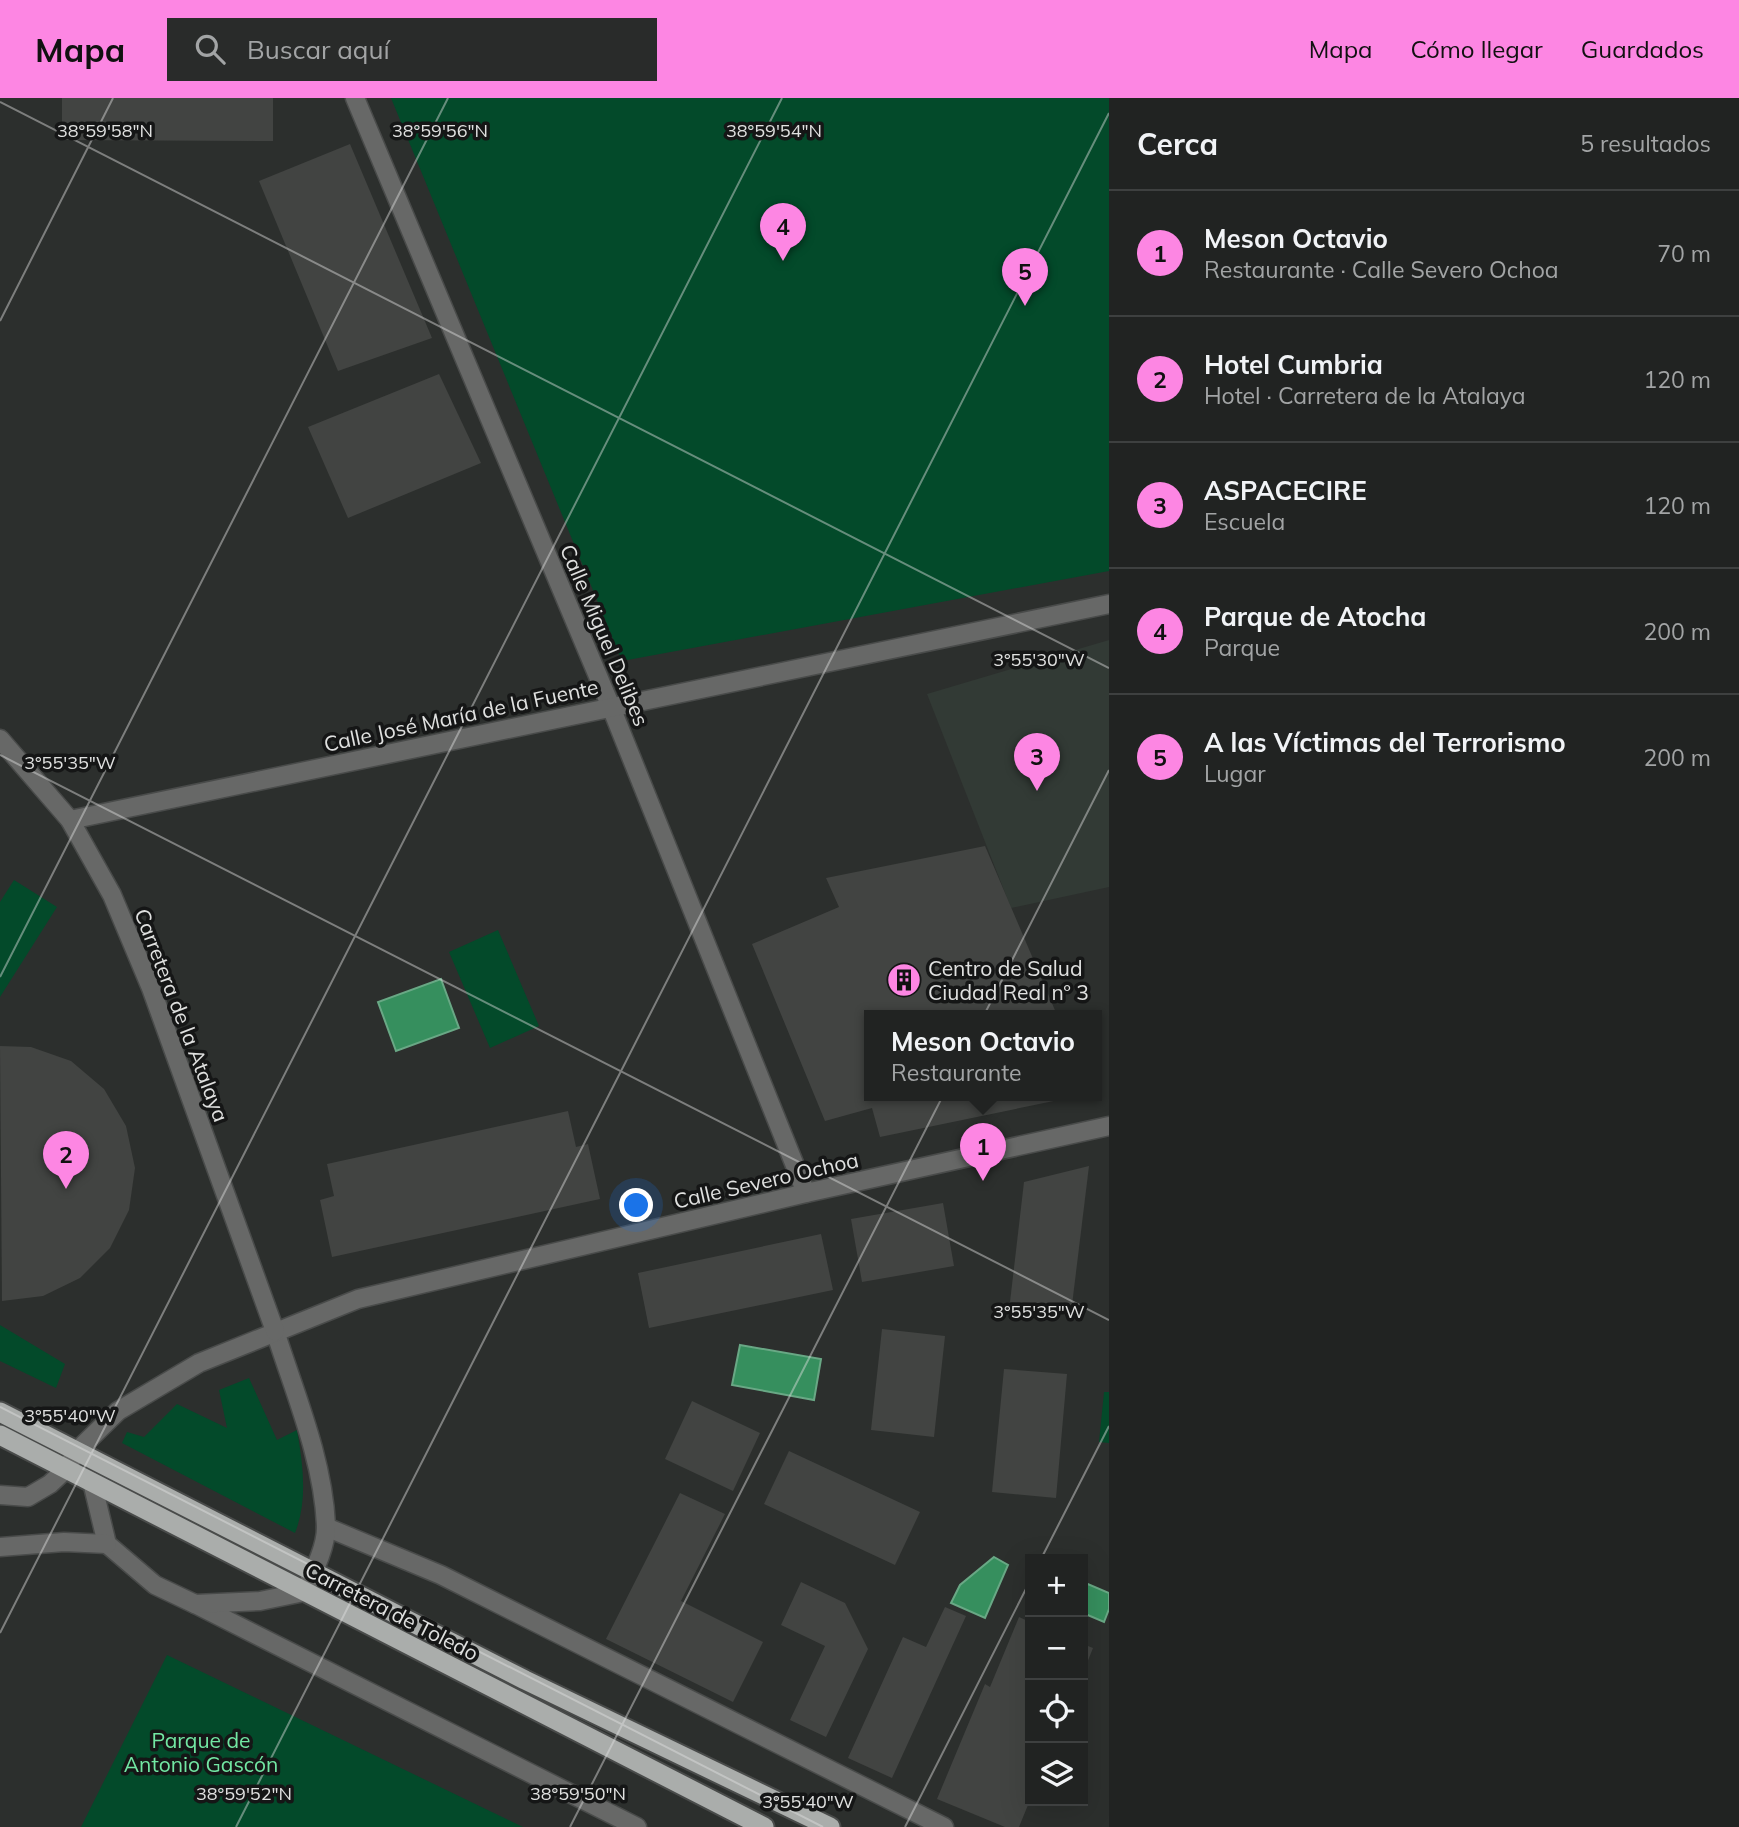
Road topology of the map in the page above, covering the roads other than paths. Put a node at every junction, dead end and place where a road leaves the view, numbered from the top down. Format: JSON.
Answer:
{"nodes":[{"id":1,"x":355,"y":98,"type":"edge"},
{"id":2,"x":1109,"y":604,"type":"edge"},
{"id":3,"x":611,"y":707,"type":"junction"},
{"id":4,"x":0,"y":739,"type":"edge"},
{"id":5,"x":70,"y":820,"type":"junction"},
{"id":6,"x":1109,"y":1126,"type":"edge"},
{"id":7,"x":806,"y":1194,"type":"junction"},
{"id":8,"x":275,"y":1331,"type":"junction"},
{"id":9,"x":0,"y":1412,"type":"edge"},
{"id":10,"x":0,"y":1435,"type":"edge"},
{"id":11,"x":77,"y":1451,"type":"junction"},
{"id":12,"x":66,"y":1469,"type":"junction"},
{"id":13,"x":92,"y":1482,"type":"junction"},
{"id":14,"x":0,"y":1495,"type":"edge"},
{"id":15,"x":326,"y":1527,"type":"junction"},
{"id":16,"x":107,"y":1544,"type":"junction"},
{"id":17,"x":0,"y":1547,"type":"edge"},
{"id":18,"x":314,"y":1571,"type":"junction"},
{"id":19,"x":304,"y":1592,"type":"junction"},
{"id":20,"x":195,"y":1604,"type":"junction"},
{"id":21,"x":637,"y":1827,"type":"edge"},
{"id":22,"x":764,"y":1827,"type":"edge"},
{"id":23,"x":831,"y":1827,"type":"edge"},
{"id":24,"x":944,"y":1827,"type":"edge"}],
"edges":[{"from":1,"to":3,"type":"street","name":"Calle Miguel Delibes"},
{"from":2,"to":3,"type":"street","name":"Calle José María de la Fuente"},
{"from":3,"to":5,"type":"street","name":"Calle José María de la Fuente"},
{"from":3,"to":7,"type":"street","name":"Calle Miguel Delibes"},
{"from":4,"to":5,"type":"street","name":"Carretera de la Atalaya"},
{"from":5,"to":8,"type":"street","name":"Carretera de la Atalaya"},
{"from":6,"to":7,"type":"street","name":"Calle Severo Ochoa"},
{"from":7,"to":8,"type":"street","name":"Calle Severo Ochoa"},
{"from":8,"to":11,"type":"street","name":"Calle Severo Ochoa"},
{"from":8,"to":15,"type":"street","name":"Carretera de la Atalaya"},
{"from":9,"to":11,"type":"highway"},
{"from":10,"to":12,"type":"highway","name":"Carretera de Toledo"},
{"from":11,"to":12,"type":"street","name":"Calle Severo Ochoa"},
{"from":11,"to":18,"type":"highway"},
{"from":12,"to":13,"type":"highway","name":"Carretera de Toledo"},
{"from":12,"to":14,"type":"street"},
{"from":13,"to":16,"type":"street"},
{"from":13,"to":19,"type":"highway","name":"Carretera de Toledo"},
{"from":15,"to":18,"type":"street"},
{"from":15,"to":24,"type":"street"},
{"from":16,"to":17,"type":"street"},
{"from":16,"to":20,"type":"street"},
{"from":18,"to":19,"type":"street"},
{"from":18,"to":23,"type":"highway"},
{"from":19,"to":20,"type":"street"},
{"from":19,"to":22,"type":"highway","name":"Carretera de Toledo"},
{"from":20,"to":21,"type":"street"}]}
